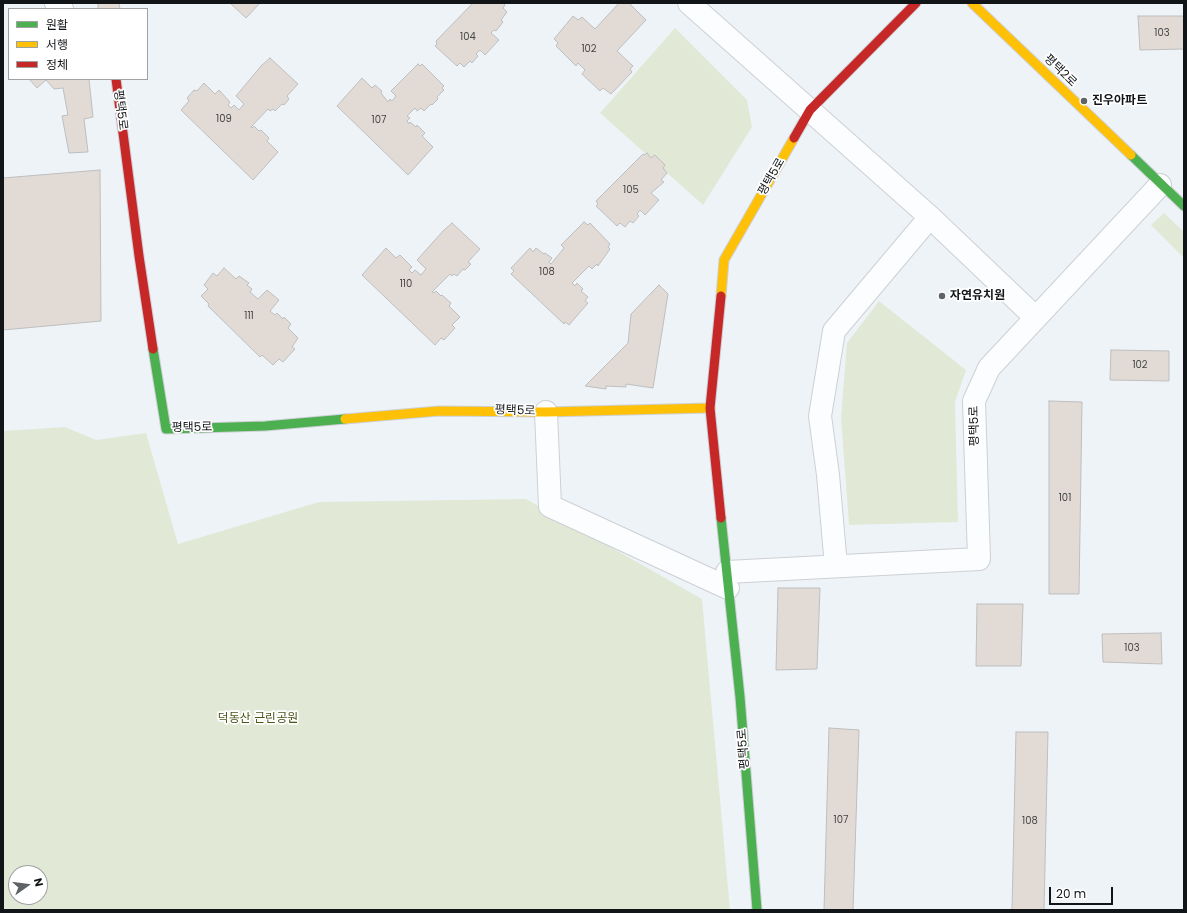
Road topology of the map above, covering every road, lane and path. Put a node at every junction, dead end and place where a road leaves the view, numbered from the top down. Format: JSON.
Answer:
{"nodes":[{"id":1,"x":689,"y":3,"type":"edge"},
{"id":2,"x":916,"y":3,"type":"edge"},
{"id":3,"x":972,"y":3,"type":"edge"},
{"id":4,"x":116,"y":80,"type":"edge"},
{"id":5,"x":810,"y":110,"type":"junction"},
{"id":6,"x":1162,"y":186,"type":"junction"},
{"id":7,"x":1184,"y":196,"type":"edge"},
{"id":8,"x":1184,"y":206,"type":"edge"},
{"id":9,"x":930,"y":217,"type":"junction"},
{"id":10,"x":1035,"y":317,"type":"junction"},
{"id":11,"x":710,"y":408,"type":"junction"},
{"id":12,"x":546,"y":412,"type":"junction"},
{"id":13,"x":836,"y":566,"type":"junction"},
{"id":14,"x":728,"y":580,"type":"junction"},
{"id":15,"x":756,"y":910,"type":"edge"}],
"edges":[{"from":1,"to":5,"type":"street"},
{"from":2,"to":5,"type":"street","name":"평택5로"},
{"from":3,"to":6,"type":"street","name":"평택2로"},
{"from":4,"to":12,"type":"street","name":"평택5로"},
{"from":5,"to":9,"type":"street"},
{"from":5,"to":11,"type":"street","name":"평택5로"},
{"from":6,"to":7,"type":"street"},
{"from":6,"to":8,"type":"street","name":"평택2로"},
{"from":6,"to":10,"type":"street"},
{"from":9,"to":10,"type":"street"},
{"from":9,"to":13,"type":"street"},
{"from":10,"to":13,"type":"street","name":"평택5로"},
{"from":11,"to":12,"type":"street","name":"평택5로"},
{"from":11,"to":14,"type":"street","name":"평택5로"},
{"from":12,"to":14,"type":"street","name":"평택5로"},
{"from":13,"to":14,"type":"street","name":"평택5로"},
{"from":14,"to":15,"type":"street","name":"평택5로"}]}
